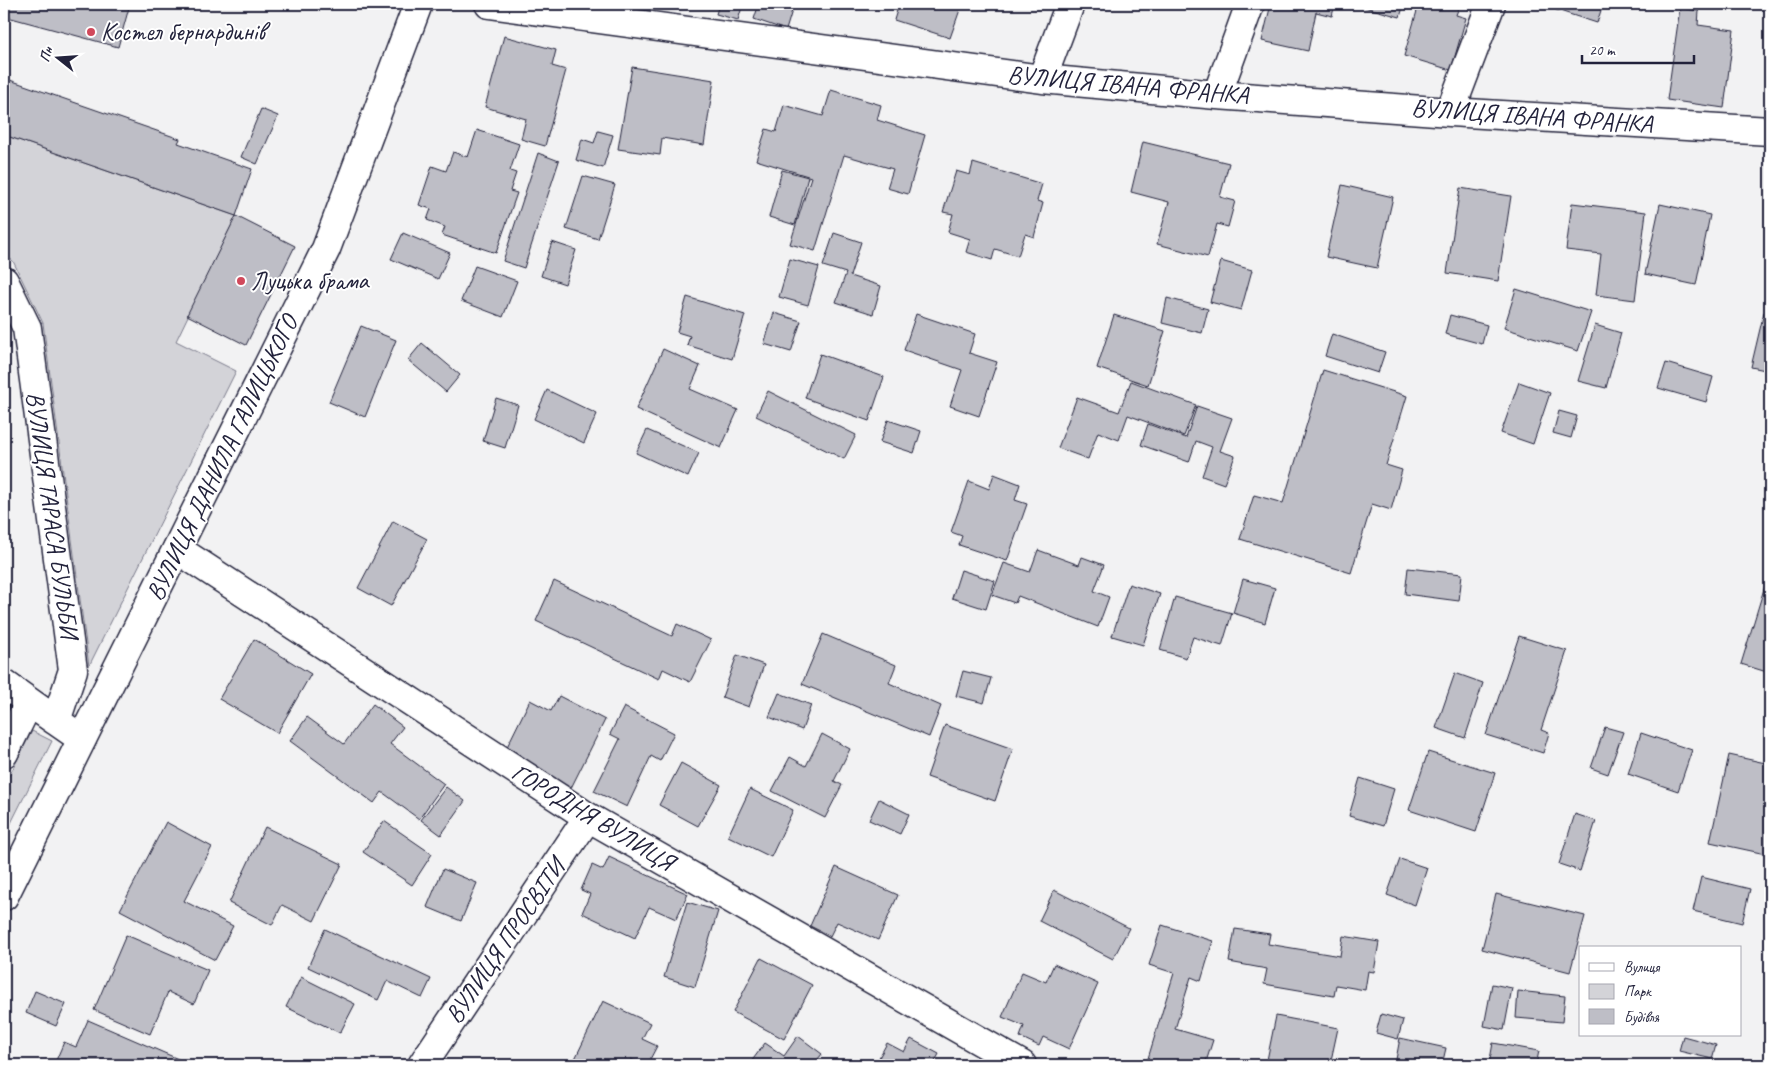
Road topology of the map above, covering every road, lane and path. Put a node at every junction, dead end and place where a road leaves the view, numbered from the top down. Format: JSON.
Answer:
{"nodes":[{"id":1,"x":418,"y":4,"type":"edge"},
{"id":2,"x":489,"y":4,"type":"edge"},
{"id":3,"x":1070,"y":4,"type":"edge"},
{"id":4,"x":1250,"y":4,"type":"edge"},
{"id":5,"x":1491,"y":4,"type":"edge"},
{"id":6,"x":1042,"y":79,"type":"junction"},
{"id":7,"x":1217,"y":95,"type":"junction"},
{"id":8,"x":1450,"y":112,"type":"junction"},
{"id":9,"x":1770,"y":131,"type":"edge"},
{"id":10,"x":4,"y":281,"type":"edge"},
{"id":11,"x":177,"y":549,"type":"junction"},
{"id":12,"x":4,"y":684,"type":"edge"},
{"id":13,"x":29,"y":702,"type":"junction"},
{"id":14,"x":56,"y":721,"type":"junction"},
{"id":15,"x":82,"y":740,"type":"junction"},
{"id":16,"x":4,"y":753,"type":"edge"},
{"id":17,"x":588,"y":818,"type":"junction"},
{"id":18,"x":4,"y":896,"type":"edge"},
{"id":19,"x":422,"y":1065,"type":"edge"},
{"id":20,"x":1022,"y":1065,"type":"edge"}],
"edges":[{"from":1,"to":11,"type":"street","name":"ВУЛИЦЯ ДАНИЛА ГАЛИЦЬКОГО"},
{"from":2,"to":6,"type":"street","name":"ВУЛИЦЯ ІВАНА ФРАНКА"},
{"from":3,"to":6,"type":"street"},
{"from":4,"to":7,"type":"street"},
{"from":5,"to":8,"type":"street"},
{"from":6,"to":7,"type":"street","name":"ВУЛИЦЯ ІВАНА ФРАНКА"},
{"from":7,"to":8,"type":"street","name":"ВУЛИЦЯ ІВАНА ФРАНКА"},
{"from":8,"to":9,"type":"street","name":"ВУЛИЦЯ ІВАНА ФРАНКА"},
{"from":10,"to":14,"type":"street","name":"ВУЛИЦЯ ТАРАСА БУЛЬБИ"},
{"from":11,"to":15,"type":"street","name":"ВУЛИЦЯ ДАНИЛА ГАЛИЦЬКОГО"},
{"from":11,"to":17,"type":"street","name":"ГОРОДНЯ ВУЛИЦЯ"},
{"from":12,"to":13,"type":"street"},
{"from":13,"to":14,"type":"street"},
{"from":13,"to":16,"type":"street"},
{"from":14,"to":15,"type":"street"},
{"from":15,"to":18,"type":"street","name":"ВУЛИЦЯ ДАНИЛА ГАЛИЦЬКОГО"},
{"from":17,"to":19,"type":"street","name":"ВУЛИЦЯ ПРОСВІТИ"},
{"from":17,"to":20,"type":"street","name":"ГОРОДНЯ ВУЛИЦЯ"}]}
